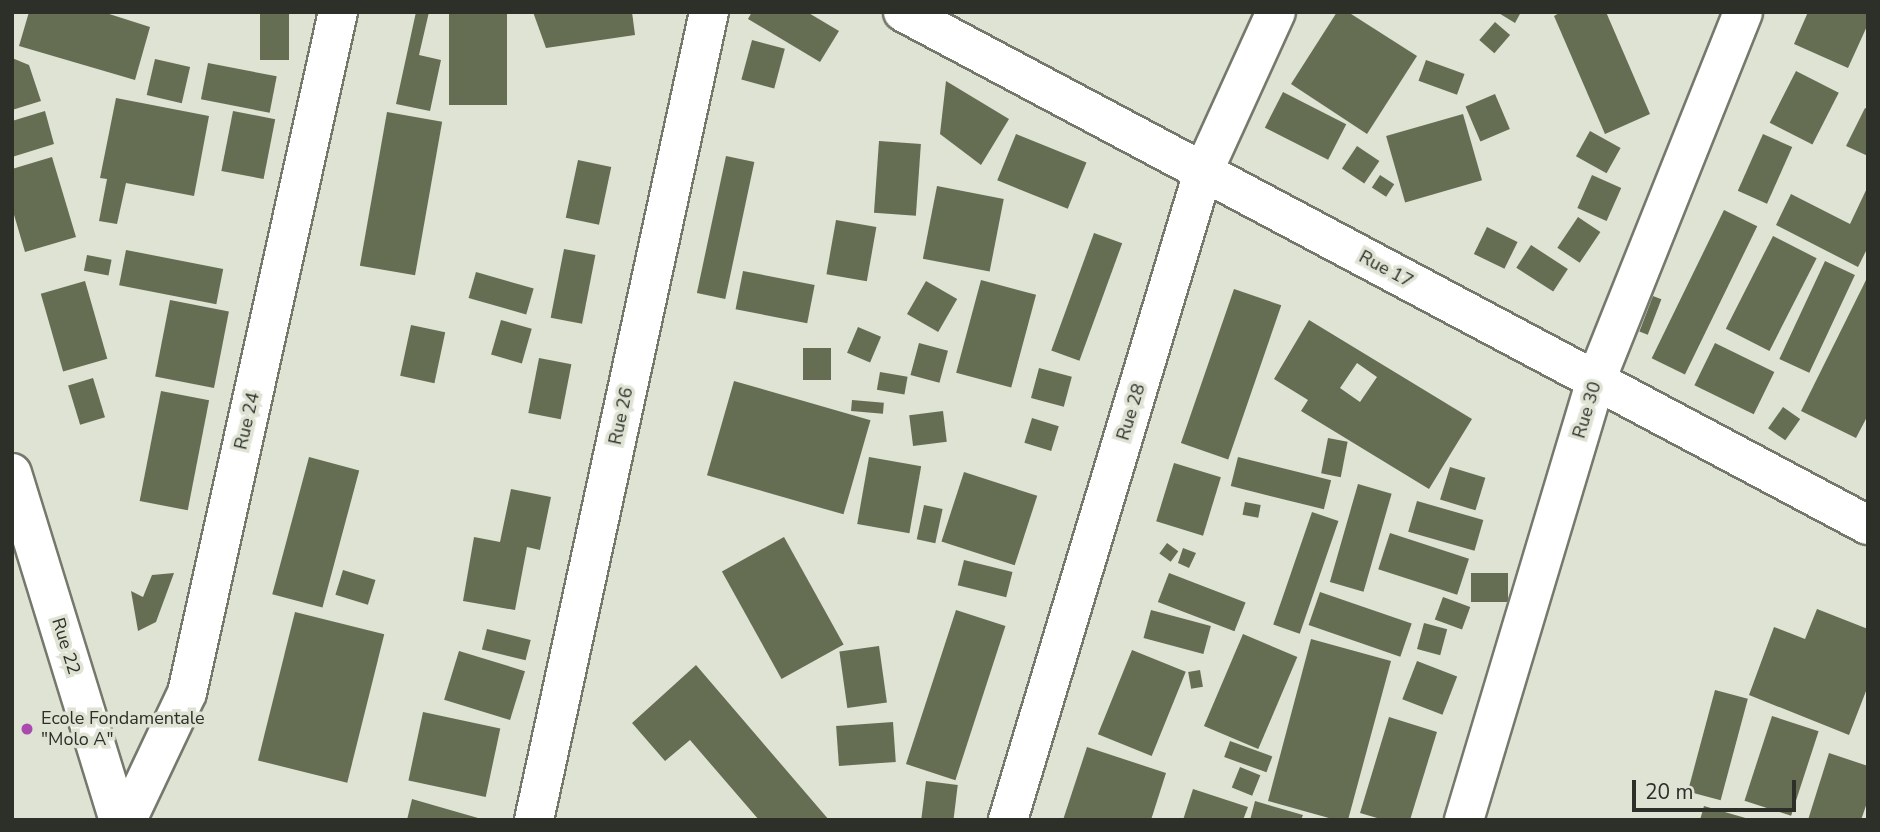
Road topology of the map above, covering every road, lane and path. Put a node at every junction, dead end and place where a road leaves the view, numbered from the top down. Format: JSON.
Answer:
{"nodes":[{"id":1,"x":338,"y":12,"type":"edge"},
{"id":2,"x":709,"y":12,"type":"edge"},
{"id":3,"x":903,"y":12,"type":"edge"},
{"id":4,"x":1276,"y":12,"type":"edge"},
{"id":5,"x":1743,"y":12,"type":"edge"},
{"id":6,"x":1203,"y":172,"type":"junction"},
{"id":7,"x":1596,"y":380,"type":"junction"},
{"id":8,"x":12,"y":473,"type":"edge"},
{"id":9,"x":1868,"y":525,"type":"edge"},
{"id":10,"x":119,"y":820,"type":"edge"},
{"id":11,"x":127,"y":820,"type":"edge"},
{"id":12,"x":534,"y":820,"type":"edge"},
{"id":13,"x":1008,"y":820,"type":"edge"},
{"id":14,"x":1464,"y":820,"type":"edge"}],
"edges":[{"from":1,"to":11,"type":"street","name":"Rue 24"},
{"from":2,"to":12,"type":"street","name":"Rue 26"},
{"from":3,"to":6,"type":"street","name":"Rue 17"},
{"from":4,"to":6,"type":"street","name":"Rue 28"},
{"from":5,"to":7,"type":"street","name":"Rue 30"},
{"from":6,"to":7,"type":"street","name":"Rue 17"},
{"from":6,"to":13,"type":"street","name":"Rue 28"},
{"from":7,"to":9,"type":"street","name":"Rue 17"},
{"from":7,"to":14,"type":"street","name":"Rue 30"},
{"from":8,"to":10,"type":"street","name":"Rue 22"}]}
